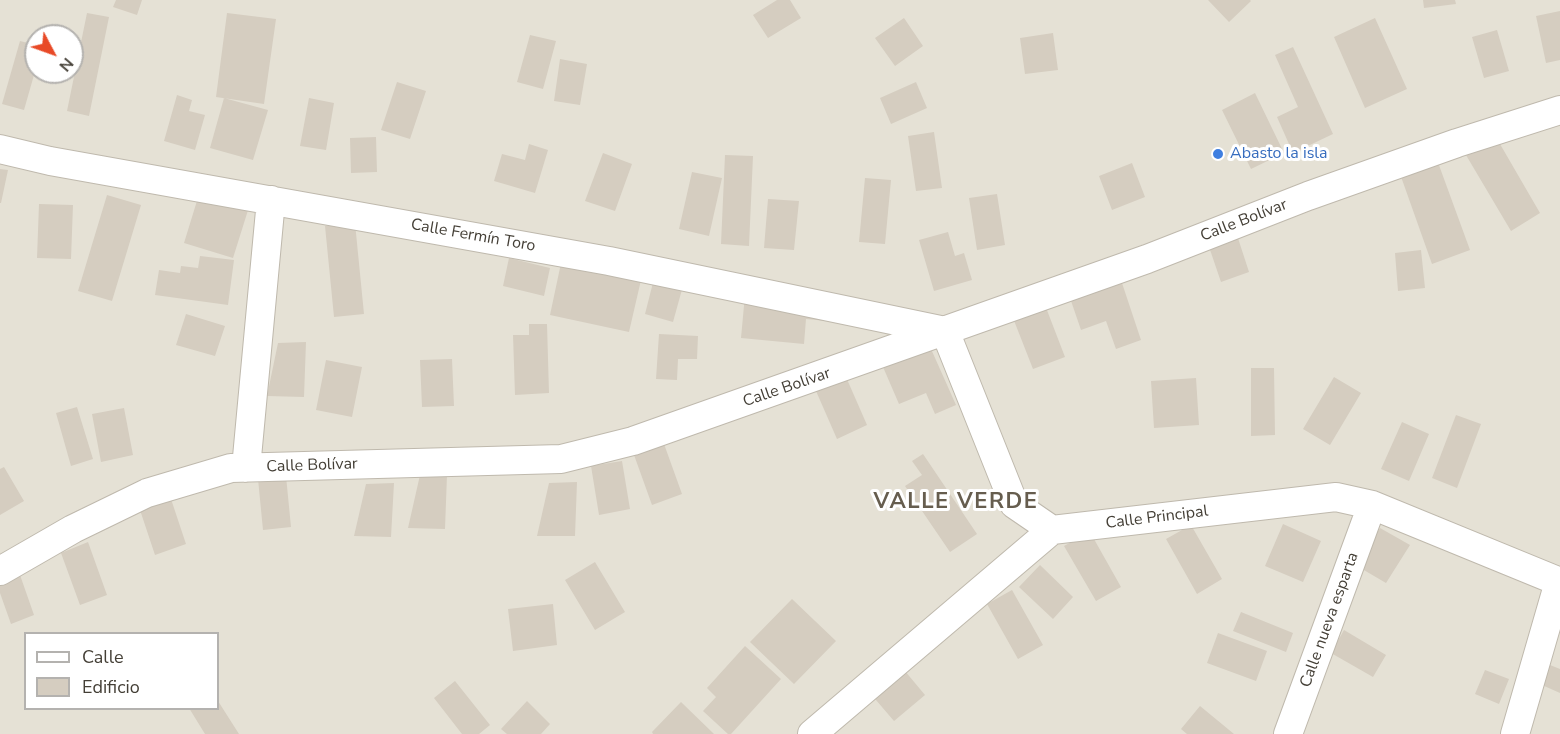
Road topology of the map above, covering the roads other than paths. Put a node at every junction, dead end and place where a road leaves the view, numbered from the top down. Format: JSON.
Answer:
{"nodes":[{"id":1,"x":1560,"y":110,"type":"edge"},
{"id":2,"x":0,"y":149,"type":"edge"},
{"id":3,"x":271,"y":200,"type":"junction"},
{"id":4,"x":945,"y":331,"type":"junction"},
{"id":5,"x":246,"y":468,"type":"junction"},
{"id":6,"x":1372,"y":505,"type":"junction"},
{"id":7,"x":1052,"y":530,"type":"junction"},
{"id":8,"x":0,"y":571,"type":"edge"},
{"id":9,"x":1560,"y":582,"type":"edge"},
{"id":10,"x":812,"y":734,"type":"edge"},
{"id":11,"x":1288,"y":734,"type":"edge"},
{"id":12,"x":1515,"y":734,"type":"edge"}],
"edges":[{"from":1,"to":4,"type":"street","name":"Calle Bolívar"},
{"from":2,"to":3,"type":"street","name":"Calle Fermín Toro"},
{"from":3,"to":4,"type":"street","name":"Calle Fermín Toro"},
{"from":3,"to":5,"type":"street"},
{"from":4,"to":5,"type":"street","name":"Calle Bolívar"},
{"from":4,"to":7,"type":"street"},
{"from":5,"to":8,"type":"street","name":"Calle Bolívar"},
{"from":6,"to":7,"type":"street","name":"Calle Principal"},
{"from":6,"to":9,"type":"street","name":"Calle Principal"},
{"from":6,"to":11,"type":"street","name":"Calle nueva esparta"},
{"from":7,"to":10,"type":"street"},
{"from":9,"to":12,"type":"street"}]}
